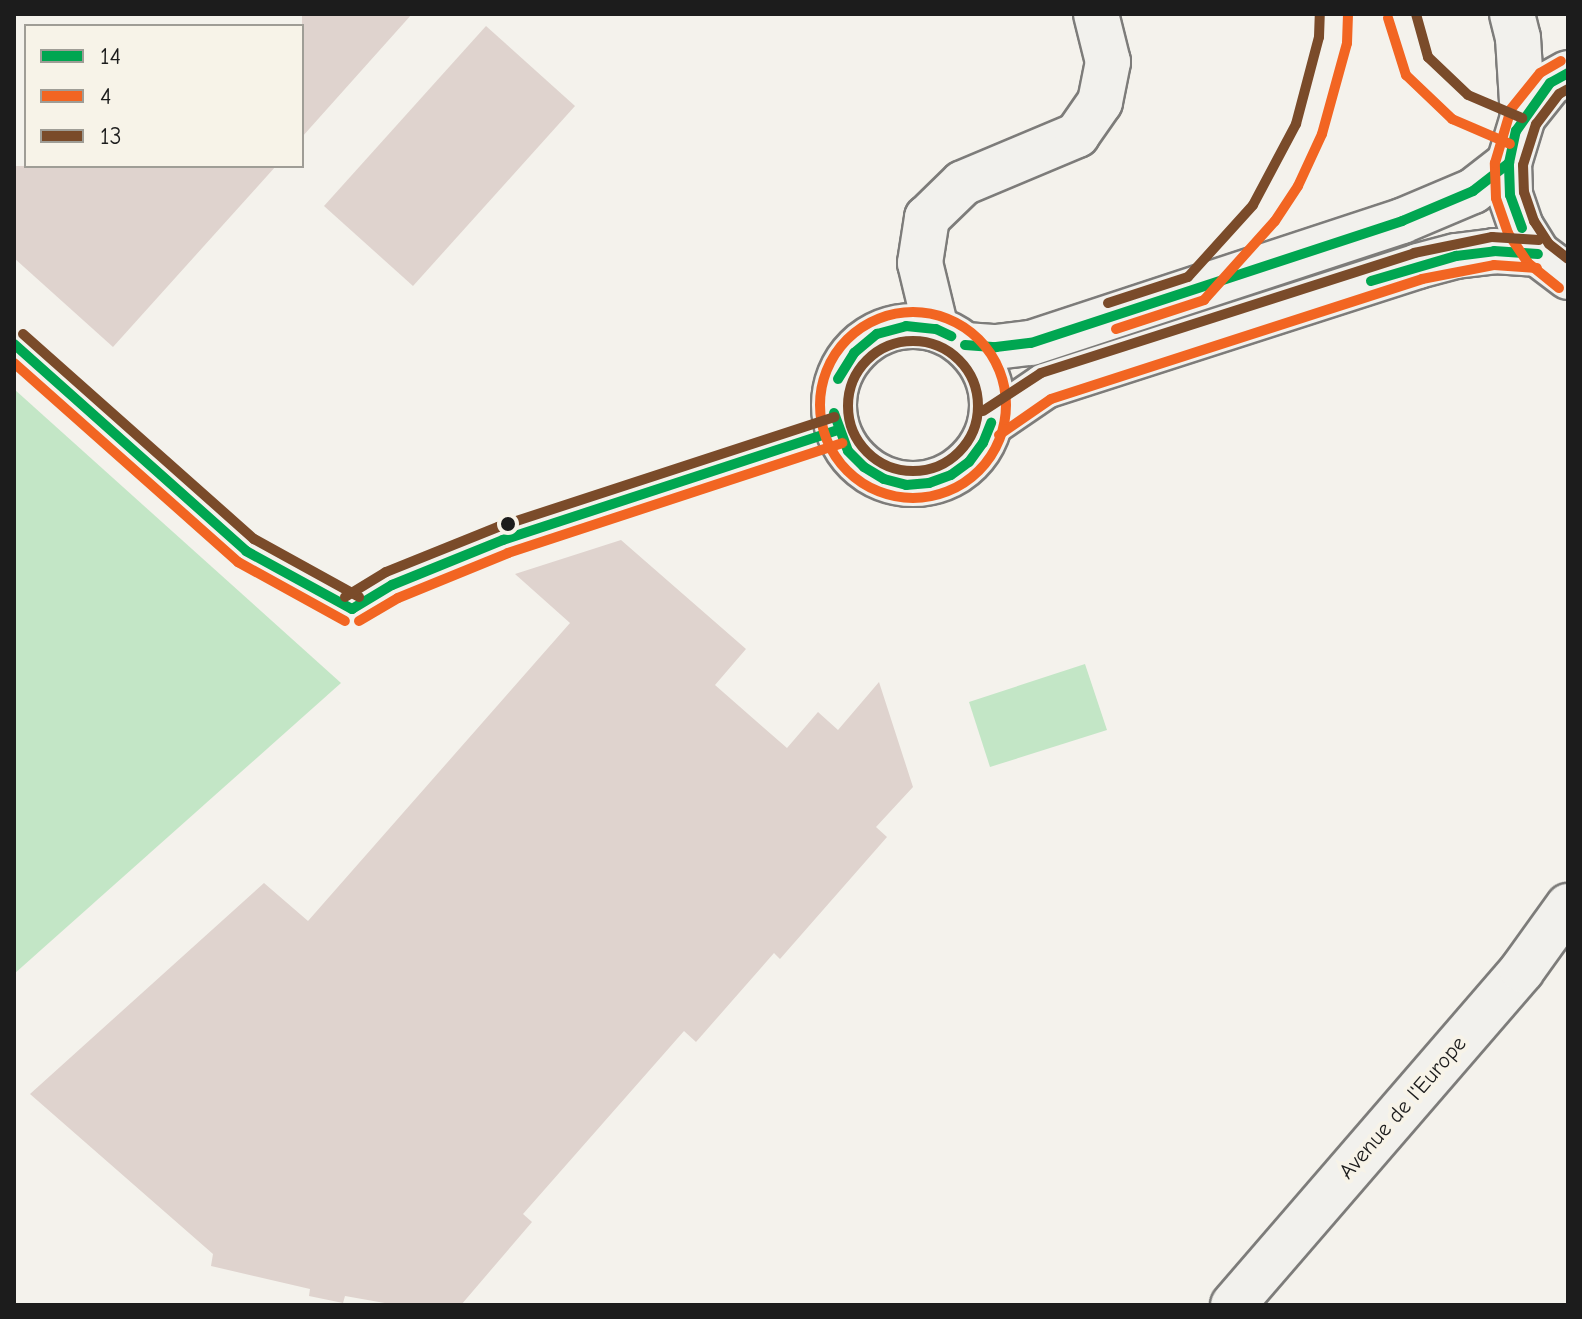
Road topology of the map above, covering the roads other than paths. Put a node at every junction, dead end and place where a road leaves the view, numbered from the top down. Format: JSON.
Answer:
{"nodes":[{"id":1,"x":1096,"y":14,"type":"edge"},
{"id":2,"x":1512,"y":14,"type":"edge"},
{"id":3,"x":1568,"y":73,"type":"edge"},
{"id":4,"x":1523,"y":117,"type":"junction"},
{"id":5,"x":1509,"y":163,"type":"junction"},
{"id":6,"x":1553,"y":265,"type":"edge"},
{"id":7,"x":950,"y":337,"type":"junction"},
{"id":8,"x":991,"y":423,"type":"junction"},
{"id":9,"x":1568,"y":906,"type":"edge"},
{"id":10,"x":1233,"y":1305,"type":"edge"}],
"edges":[{"from":1,"to":7,"type":"street"},
{"from":2,"to":4,"type":"street"},
{"from":3,"to":4,"type":"street"},
{"from":4,"to":5,"type":"street"},
{"from":5,"to":6,"type":"street"},
{"from":5,"to":7,"type":"street"},
{"from":6,"to":8,"type":"street"},
{"from":7,"to":8,"type":"street"},
{"from":7,"to":8,"type":"street"},
{"from":9,"to":10,"type":"street","name":"Avenue de l'Europe"}]}
